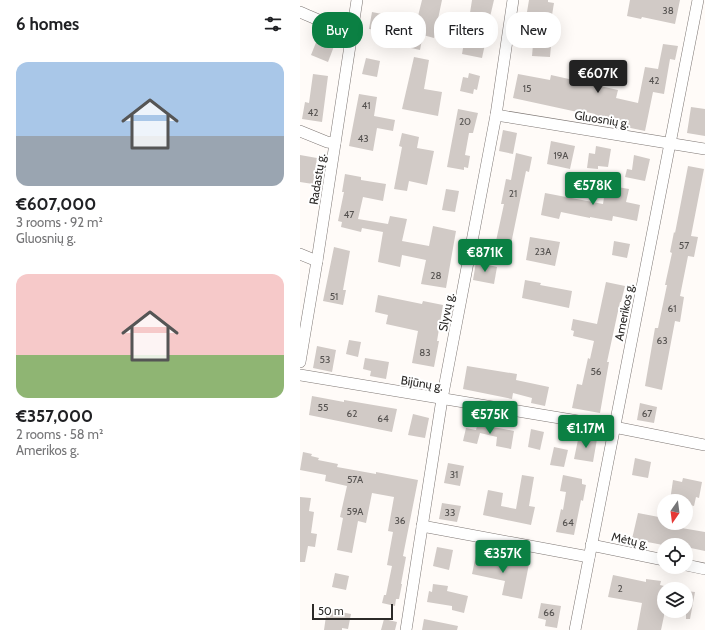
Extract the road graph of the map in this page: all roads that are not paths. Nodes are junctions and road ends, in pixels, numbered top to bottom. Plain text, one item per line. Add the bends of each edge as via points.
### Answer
1 (357, 0) edge
2 (513, 0) edge
3 (698, 0) edge
4 (300, 12) edge
5 (355, 12) edge
6 (312, 17) edge
7 (349, 48) edge
8 (496, 115) junction
9 (300, 131) edge
10 (335, 143) junction
11 (670, 143) junction
12 (705, 149) edge
13 (300, 254) edge
14 (317, 261) junction
15 (300, 362) edge
16 (300, 375) edge
17 (442, 399) junction
18 (614, 427) junction
19 (705, 445) edge
20 (422, 526) junction
21 (591, 545) junction
22 (589, 557) junction
23 (657, 559) edge
24 (693, 566) edge
25 (705, 569) edge
26 (406, 630) edge
27 (575, 630) edge

1 - 5 street, Radastų g.
2 - 8 street, Slyvų g.
3 - 11 street, Amerikos g.
4 - 6 street
7 - 10 street, Radastų g.
8 - 11 street, Gluosnių g.
8 - 17 street, Slyvų g.
9 - 10 street
10 - 14 street, Radastų g.
11 - 12 street, Gluosnių g.
11 - 18 street, Amerikos g.
13 - 14 street
14 - 15 street, Radastų g.
16 - 17 street, Bijūnų g.
17 - 18 street, Bijūnų g.
17 - 20 street, Slyvų g.
18 - 19 street, Bijūnų g.
18 - 21 street, Amerikos g.
20 - 22 street
20 - 26 street, Slyvų g.
21 - 22 street, Amerikos g.
21 - 23 street, Mėtų g.
22 - 27 street, Amerikos g.
24 - 25 street

